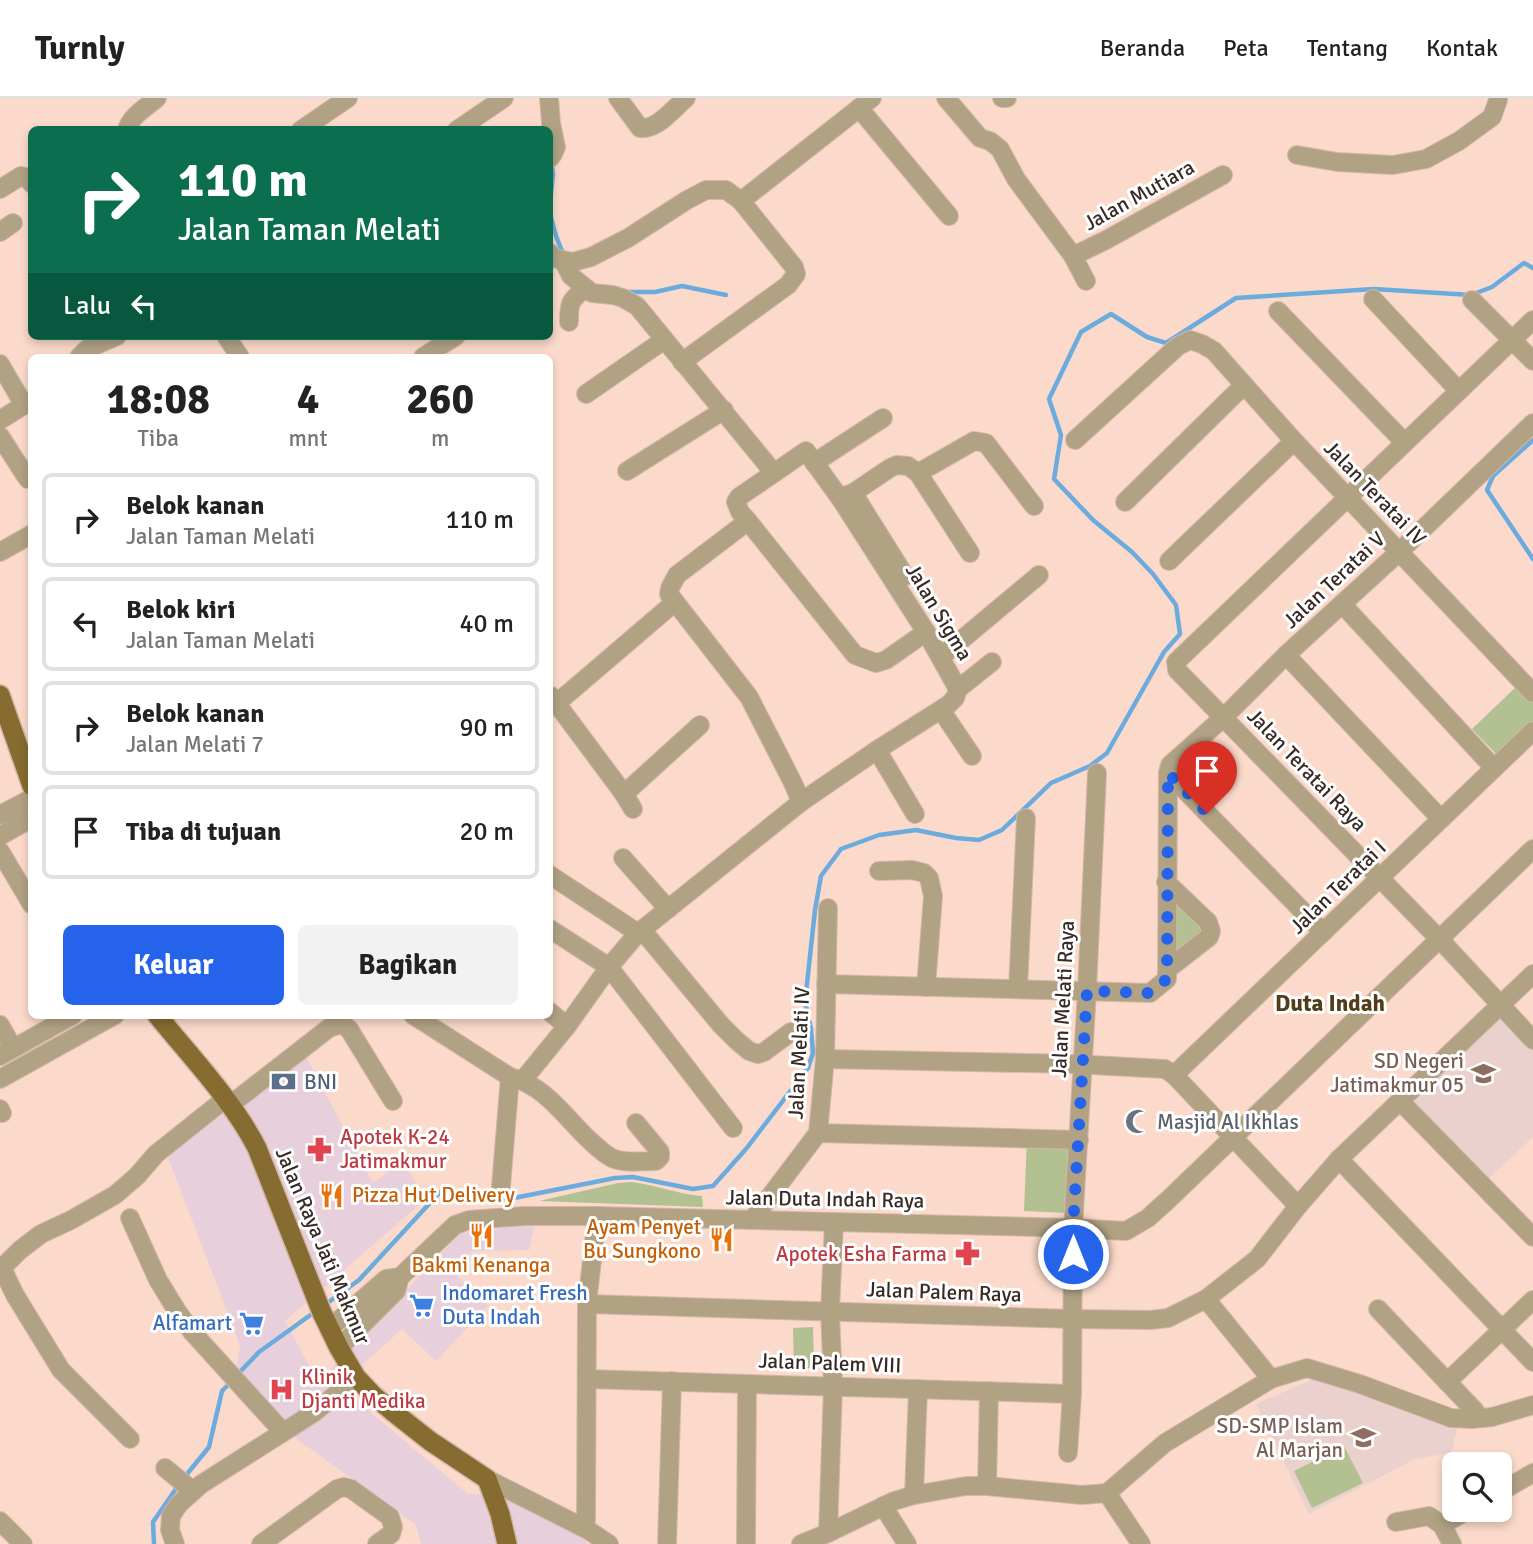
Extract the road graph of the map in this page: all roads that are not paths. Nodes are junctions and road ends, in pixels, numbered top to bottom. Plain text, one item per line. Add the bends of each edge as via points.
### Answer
1 (157, 98) edge
2 (348, 98) edge
3 (504, 98) edge
4 (549, 98) edge
5 (618, 98) edge
6 (686, 98) edge
7 (946, 98) edge
8 (1498, 98) edge
9 (866, 103) edge
10 (127, 126) edge
11 (307, 126) edge
12 (463, 126) edge
13 (552, 126) edge
14 (553, 133) edge
15 (553, 152) edge
16 (1297, 155) dead end
17 (1223, 175) dead end
18 (28, 179) edge
19 (0, 189) edge
20 (741, 201) junction
21 (949, 216) dead end
22 (1073, 256) junction
23 (553, 257) edge
24 (1086, 281) dead end
25 (585, 288) junction
26 (1373, 299) dead end
27 (1472, 300) dead end
28 (1278, 311) dead end
29 (1533, 320) edge
30 (569, 322) dead end
31 (108, 340) edge
32 (450, 340) edge
33 (664, 340) junction
34 (1512, 341) junction
35 (82, 354) edge
36 (428, 354) edge
37 (1533, 361) edge
38 (682, 362) junction
39 (0, 364) edge
40 (1244, 385) junction
41 (1459, 391) junction
42 (586, 394) dead end
43 (28, 402) edge
44 (724, 410) junction
45 (883, 418) dead end
46 (0, 420) edge
47 (1533, 423) edge
48 (0, 436) edge
49 (1075, 440) dead end
50 (1294, 441) junction
51 (1404, 442) junction
52 (814, 463) junction
53 (627, 471) dead end
54 (774, 473) junction
55 (918, 473) junction
56 (28, 479) edge
57 (848, 497) junction
58 (1347, 498) junction
59 (1125, 502) dead end
60 (1034, 506) dead end
61 (748, 521) junction
62 (28, 536) edge
63 (0, 552) edge
64 (1399, 552) junction
65 (970, 553) dead end
66 (1169, 561) dead end
67 (1039, 575) dead end
68 (905, 577) dead end
69 (675, 602) junction
70 (1342, 604) junction
71 (926, 632) junction
72 (1286, 655) junction
73 (941, 657) junction
74 (992, 662) dead end
75 (958, 689) junction
76 (1533, 693) edge
77 (0, 695) edge
78 (553, 699) edge
79 (941, 710) junction
80 (1224, 717) junction
81 (700, 725) dead end
82 (1533, 731) edge
83 (877, 750) junction
84 (972, 756) dead end
85 (1494, 768) junction
86 (1097, 773) dead end
87 (1168, 773) junction
88 (28, 775) edge
89 (28, 800) edge
90 (801, 802) junction
91 (915, 814) dead end
92 (0, 815) edge
93 (1026, 818) dead end
94 (1441, 819) junction
95 (28, 820) edge
96 (0, 836) edge
97 (1533, 849) edge
98 (0, 851) edge
99 (623, 858) dead end
100 (878, 871) dead end
101 (553, 877) edge
102 (1380, 878) junction
103 (1166, 882) junction
104 (28, 898) edge
105 (828, 908) dead end
106 (668, 909) junction
107 (553, 931) edge
108 (640, 931) junction
109 (1323, 932) junction
110 (1438, 939) junction
111 (609, 967) junction
112 (1168, 969) junction
113 (1533, 974) edge
114 (825, 985) junction
115 (926, 987) junction
116 (1018, 989) junction
117 (1087, 991) junction
118 (1500, 1005) junction
119 (553, 1014) edge
120 (67, 1019) edge
121 (108, 1019) edge
122 (160, 1019) edge
123 (420, 1019) edge
124 (0, 1025) edge
125 (567, 1026) junction
126 (791, 1032) dead end
127 (1533, 1040) edge
128 (7, 1052) edge
129 (825, 1059) junction
130 (1089, 1066) junction
131 (1174, 1075) junction
132 (516, 1078) junction
133 (0, 1079) edge
134 (393, 1101) dead end
135 (1400, 1101) junction
136 (227, 1102) junction
137 (636, 1123) dead end
138 (733, 1128) dead end
139 (818, 1133) junction
140 (1233, 1136) junction
141 (1079, 1140) junction
142 (1339, 1160) junction
143 (501, 1180) dead end
144 (1298, 1206) junction
145 (597, 1216) junction
146 (130, 1218) dead end
147 (752, 1220) junction
148 (834, 1222) junction
149 (1073, 1227) junction
150 (1533, 1237) edge
151 (1, 1269) edge
152 (400, 1277) junction
153 (1206, 1299) junction
154 (1533, 1300) edge
155 (587, 1304) junction
156 (1378, 1309) dead end
157 (830, 1311) junction
158 (1073, 1319) junction
159 (326, 1321) junction
160 (1502, 1329) junction
161 (339, 1348) junction
162 (1533, 1362) edge
163 (356, 1377) junction
164 (587, 1379) junction
165 (1271, 1379) junction
166 (672, 1381) junction
167 (1447, 1381) junction
168 (747, 1384) junction
169 (833, 1386) junction
170 (918, 1389) junction
171 (989, 1391) junction
172 (1072, 1394) junction
173 (1533, 1405) edge
174 (1475, 1411) dead end
175 (284, 1432) junction
176 (130, 1439) dead end
177 (1068, 1453) dead end
178 (169, 1471) dead end
179 (1533, 1473) edge
180 (486, 1479) junction
181 (1512, 1485) edge
182 (987, 1486) junction
183 (191, 1489) junction
184 (1107, 1493) junction
185 (915, 1495) junction
186 (885, 1509) junction
187 (586, 1520) dead end
188 (1396, 1522) dead end
189 (1447, 1522) edge
190 (1442, 1525) junction
191 (3, 1529) edge
192 (828, 1533) junction
193 (23, 1544) edge
194 (175, 1544) edge
195 (261, 1544) edge
196 (377, 1544) edge
197 (506, 1544) edge
198 (609, 1544) edge
199 (667, 1544) edge
200 (746, 1544) edge
201 (801, 1544) edge
202 (907, 1544) edge
203 (1141, 1544) edge
204 (1452, 1544) edge

1 - 10 street
2 - 11 street
3 - 12 street
4 - 13 street
5 - 6 street via 640,128 646,129
7 - 22 street, Jalan Mutiara via 980,138 1000,149
8 - 16 street via 1492,117 1426,159 1392,165
9 - 20 street
9 - 21 street
14 - 15 street
17 - 22 street, Jalan Mutiara
18 - 19 street via 21,176
20 - 23 street via 726,190 706,190 591,257 573,262
20 - 38 street via 796,274 788,285
22 - 24 street
23 - 25 street
25 - 30 street via 569,305
25 - 33 street via 637,306
26 - 41 street
27 - 34 street
28 - 51 street
29 - 34 street
31 - 35 street
32 - 36 street
33 - 38 street
33 - 42 street
34 - 37 street
34 - 41 street
38 - 44 street
39 - 43 street
40 - 49 street, Jalan Teratai IV via 1214,351 1190,340
40 - 50 street, Jalan Teratai IV
40 - 59 street
41 - 51 street
43 - 46 street
44 - 53 street
44 - 54 street
45 - 52 street
47 - 64 street, Jalan Teratai V
48 - 56 street
50 - 58 street, Jalan Teratai IV
50 - 66 street
51 - 58 street
52 - 54 street via 806,451
52 - 57 street, Jalan Sigma
54 - 61 street via 736,502
55 - 57 street via 897,465
55 - 60 street via 974,441 982,441
55 - 65 street
57 - 68 street
57 - 71 street, Jalan Sigma
58 - 64 street, Jalan Teratai IV
58 - 80 street, Jalan Teratai Raya via 1176,662 1177,670
61 - 69 street via 677,575 669,594
61 - 71 street via 855,655 876,663 886,660
62 - 63 street
64 - 70 street, Jalan Teratai V
64 - 76 street, Jalan Teratai IV
67 - 73 street
69 - 78 street
69 - 90 street via 749,697
70 - 72 street, Jalan Teratai V
70 - 85 street
71 - 73 street, Jalan Sigma
72 - 80 street, Jalan Teratai V
72 - 94 street
73 - 75 street, Jalan Sigma
74 - 75 street
75 - 79 street, Jalan Sigma via 956,698
77 - 88 main road
78 - 81 street via 628,801
79 - 83 street, Jalan Sigma
79 - 84 street
80 - 87 street, Jalan Teratai V via 1170,765
80 - 102 street, Jalan Teratai Raya
82 - 85 street, Jalan Teratai I
83 - 90 street, Jalan Sigma
83 - 91 street
85 - 94 street, Jalan Teratai I
86 - 117 street, Jalan Melati Raya
87 - 103 street
87 - 109 street
89 - 92 street
90 - 106 street, Jalan Sigma
93 - 116 street
94 - 102 street, Jalan Teratai I
95 - 96 street
97 - 110 street, Jalan Duta Indah Raya
98 - 104 street
99 - 106 street
100 - 115 street via 912,870 929,878 933,896
101 - 108 street
102 - 109 street, Jalan Teratai I
102 - 110 street, Jalan Teratai Raya
103 - 112 street
103 - 112 street via 1208,922 1211,931
105 - 114 street, Jalan Melati IV
106 - 108 street, Jalan Sigma
107 - 111 street
108 - 111 street, Jalan Sigma
108 - 126 street via 749,1051 764,1052
109 - 131 street, Jalan Teratai I
110 - 118 street, Jalan Teratai Raya
110 - 140 street, Jalan Duta Indah Raya
111 - 125 street, Jalan Sigma
111 - 138 street
112 - 117 street via 1167,979 1150,993
113 - 118 street, Jalan Palem Raya
114 - 115 street
114 - 129 street, Jalan Melati IV
115 - 116 street
116 - 117 street
117 - 130 street, Jalan Melati Raya
118 - 127 street, Jalan Teratai Raya
118 - 135 street, Jalan Palem Raya
119 - 125 street
120 - 128 street
121 - 133 street
122 - 136 main road, Jalan Raya Jati Makmur
123 - 132 street
124 - 128 street
125 - 132 street, Jalan Sigma
129 - 130 street
129 - 139 street, Jalan Melati IV
130 - 131 street via 1165,1069
130 - 141 street, Jalan Melati Raya
131 - 140 street
132 - 137 street via 537,1087 613,1158 656,1161 660,1152
132 - 143 street
134 - 136 street via 349,1029 341,1024
135 - 142 street, Jalan Palem Raya
135 - 150 street
136 - 151 street via 156,1154 115,1195 41,1234
136 - 159 main road, Jalan Raya Jati Makmur via 257,1148
139 - 141 street
139 - 147 street, Jalan Melati IV
140 - 144 street
140 - 149 street, Jalan Duta Indah Raya via 1148,1218 1126,1231
141 - 149 street, Jalan Melati Raya
142 - 144 street, Jalan Palem Raya
142 - 160 street
144 - 153 street, Jalan Palem Raya via 1257,1259
145 - 147 street, Jalan Duta Indah Raya
145 - 152 street, Jalan Duta Indah Raya via 469,1220 455,1225
145 - 155 street
146 - 175 street via 177,1311
147 - 148 street, Jalan Duta Indah Raya
148 - 149 street, Jalan Duta Indah Raya
148 - 157 street
149 - 158 street, Jalan Melati Raya
151 - 176 street via 61,1370
152 - 159 street, Jalan Duta Indah Raya via 386,1279
152 - 161 street, Jalan Duta Indah Raya via 396,1291
153 - 158 street, Jalan Palem Raya via 1168,1318
153 - 165 street
154 - 160 street
155 - 157 street, Jalan Palem Raya
155 - 164 street
156 - 167 street
157 - 158 street, Jalan Palem Raya
157 - 169 street
158 - 172 street, Jalan Melati Raya
159 - 161 main road, Jalan Raya Jati Makmur
160 - 162 street
160 - 167 street
161 - 163 main road, Jalan Raya Jati Makmur
163 - 175 street
163 - 180 main road, Jalan Raya Jati Makmur via 430,1441
164 - 166 street, Jalan Palem VIII
164 - 187 street
165 - 173 street via 1307,1368 1451,1418 1492,1417
165 - 184 street via 1165,1443
166 - 168 street, Jalan Palem VIII
166 - 199 street
167 - 174 street
168 - 169 street, Jalan Palem VIII
168 - 200 street
169 - 170 street, Jalan Palem VIII
169 - 192 street
170 - 171 street, Jalan Palem VIII
170 - 185 street
171 - 172 street, Jalan Palem VIII
171 - 182 street
172 - 177 street, Jalan Melati Raya
175 - 183 street
178 - 183 street
179 - 181 street
180 - 197 main road
180 - 198 street
182 - 184 street
182 - 185 street
183 - 194 street via 171,1516
184 - 203 street
185 - 186 street
186 - 192 street
186 - 202 street
188 - 190 street via 1429,1516
189 - 190 street
190 - 204 street
191 - 193 street
192 - 201 street
195 - 196 street via 344,1487 390,1517 391,1534

